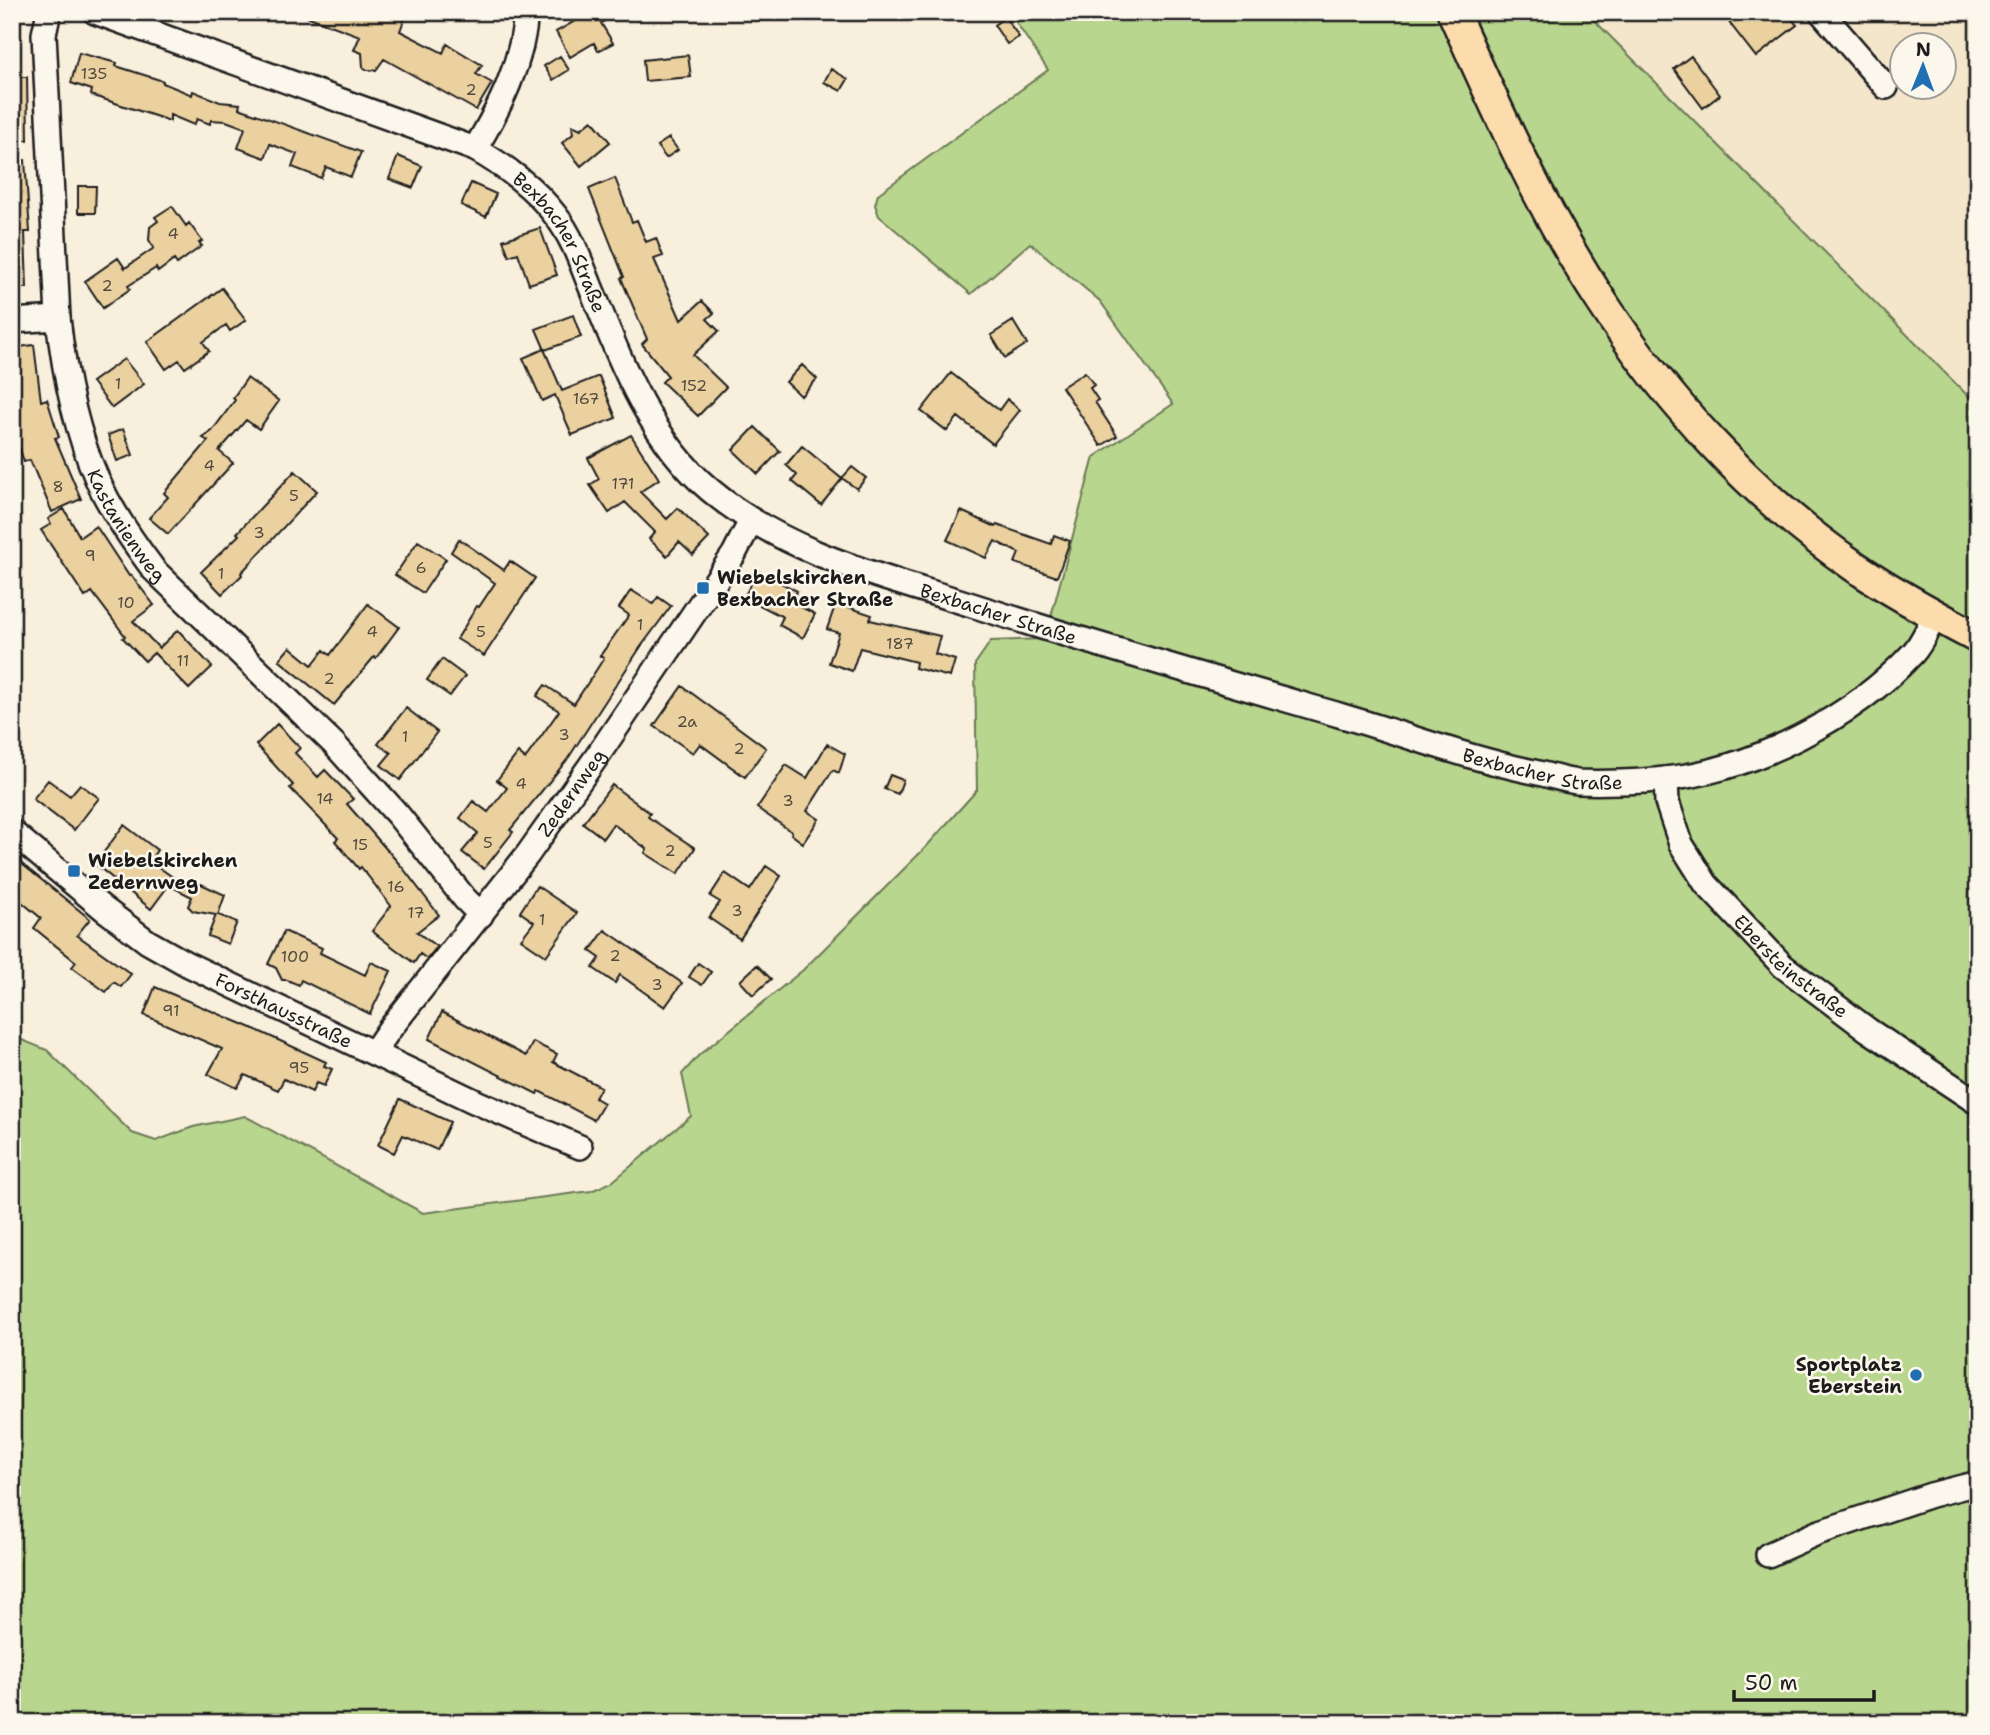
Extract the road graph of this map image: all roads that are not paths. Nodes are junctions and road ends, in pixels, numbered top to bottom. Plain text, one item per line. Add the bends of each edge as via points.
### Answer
1 (49, 12) edge
2 (95, 12) edge
3 (526, 12) edge
4 (1453, 12) edge
5 (1821, 12) edge
6 (1886, 87) dead end
7 (475, 149) junction
8 (58, 318) junction
9 (12, 321) edge
10 (751, 521) junction
11 (1935, 616) junction
12 (1978, 638) edge
13 (1667, 779) junction
14 (12, 832) edge
15 (481, 915) junction
16 (374, 1052) junction
17 (1978, 1103) edge
18 (580, 1147) dead end
19 (1978, 1483) edge
20 (1771, 1554) dead end

1 - 8 street, Kastanienweg via 44,34
2 - 7 street, Bexbacher Straße
3 - 7 street via 524,37 511,78
4 - 11 main road via 1535,187 1600,299 1655,375 1735,465 1787,514 1854,566
5 - 6 street
7 - 10 street, Bexbacher Straße via 536,192 560,220 628,379 653,423 707,488
8 - 9 street
8 - 15 street, Kastanienweg via 75,414 97,480 133,543 154,570 333,743
10 - 13 street, Bexbacher Straße via 854,568 1489,763 1576,782
10 - 15 street, Zedernweg via 734,554 606,744
11 - 12 main road
11 - 13 street, Bexbacher Straße via 1916,650 1841,714 1783,745 1721,768
13 - 17 street, Ebersteinstraße via 1667,803 1681,844 1706,884 1783,967
14 - 16 street, Forsthausstraße via 148,942
15 - 16 street, Zedernweg
16 - 18 street, Forsthausstraße via 487,1108
19 - 20 street via 1817,1533

